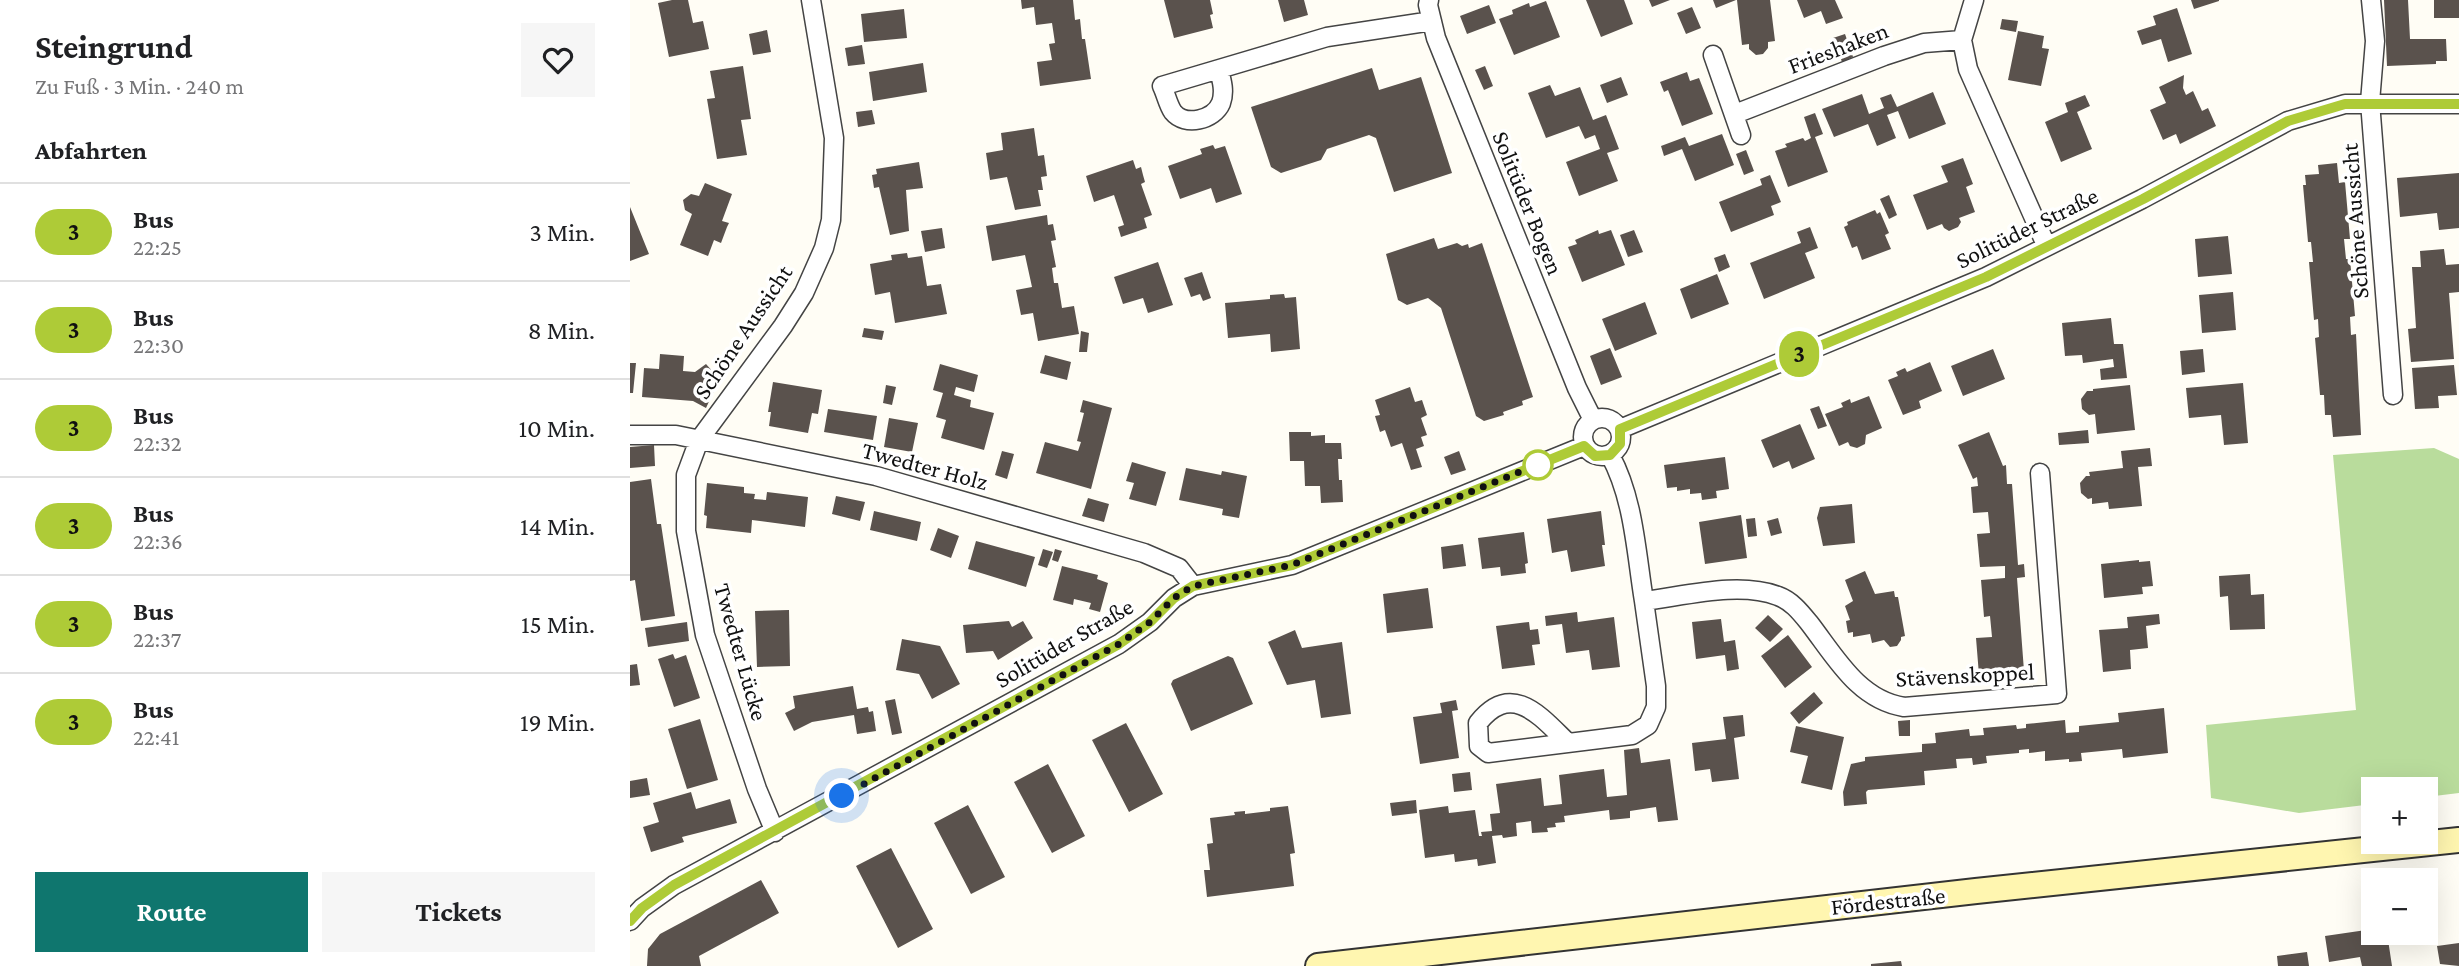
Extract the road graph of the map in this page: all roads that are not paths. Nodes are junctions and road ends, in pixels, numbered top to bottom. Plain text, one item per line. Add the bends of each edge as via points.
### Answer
1 (811, 0) edge
2 (1429, 0) edge
3 (1974, 0) edge
4 (2371, 0) edge
5 (1432, 21) junction
6 (1962, 40) junction
7 (1713, 55) dead end
8 (1219, 70) dead end
9 (2370, 102) junction
10 (2459, 104) edge
11 (1735, 114) junction
12 (1741, 135) dead end
13 (2046, 245) junction
14 (2393, 396) dead end
15 (1594, 420) junction
16 (1620, 429) junction
17 (630, 435) edge
18 (699, 440) junction
19 (1584, 446) junction
20 (1610, 455) junction
21 (2040, 473) dead end
22 (1193, 586) junction
23 (1644, 601) junction
24 (1568, 743) junction
25 (775, 832) junction
26 (2459, 840) edge
27 (630, 921) edge
28 (1318, 966) edge

1 - 18 street, Schöne Aussicht via 834,138 831,220 824,248 783,326
2 - 5 street, Solitüder Bogen
3 - 6 street
4 - 9 street, Schöne Aussicht via 2375,41
5 - 8 street via 1327,37
5 - 15 street, Solitüder Bogen via 1572,376
6 - 11 street, Frieshaken via 1924,43 1884,56
6 - 13 street via 1968,69
7 - 11 street
9 - 10 street, Solitüder Straße
9 - 13 street, Solitüder Straße via 2345,104 2288,121
9 - 14 street, Schöne Aussicht
11 - 12 street
13 - 16 street, Solitüder Straße via 1986,277
15 - 16 street via 1608,419
15 - 19 street via 1583,431
16 - 20 street via 1620,444
17 - 18 street, Twedter Holz
18 - 22 street, Twedter Holz via 876,476 1144,552 1179,568
18 - 25 street, Twedter Lücke via 686,475 686,531 705,635
19 - 20 street via 1595,456
19 - 22 street, Solitüder Straße via 1292,565
20 - 23 street via 1627,496
21 - 23 street, Stävenskoppel via 2057,694 1904,707 1887,704 1853,679 1797,608 1781,597 1742,589
22 - 25 street, Solitüder Straße via 1119,644
23 - 24 street via 1656,686 1656,707 1648,725 1632,734
24 - 24 street via 1488,752 1479,746 1478,723 1497,707 1530,707
25 - 27 street, Solitüder Straße via 674,885
26 - 28 main road, Fördestraße

